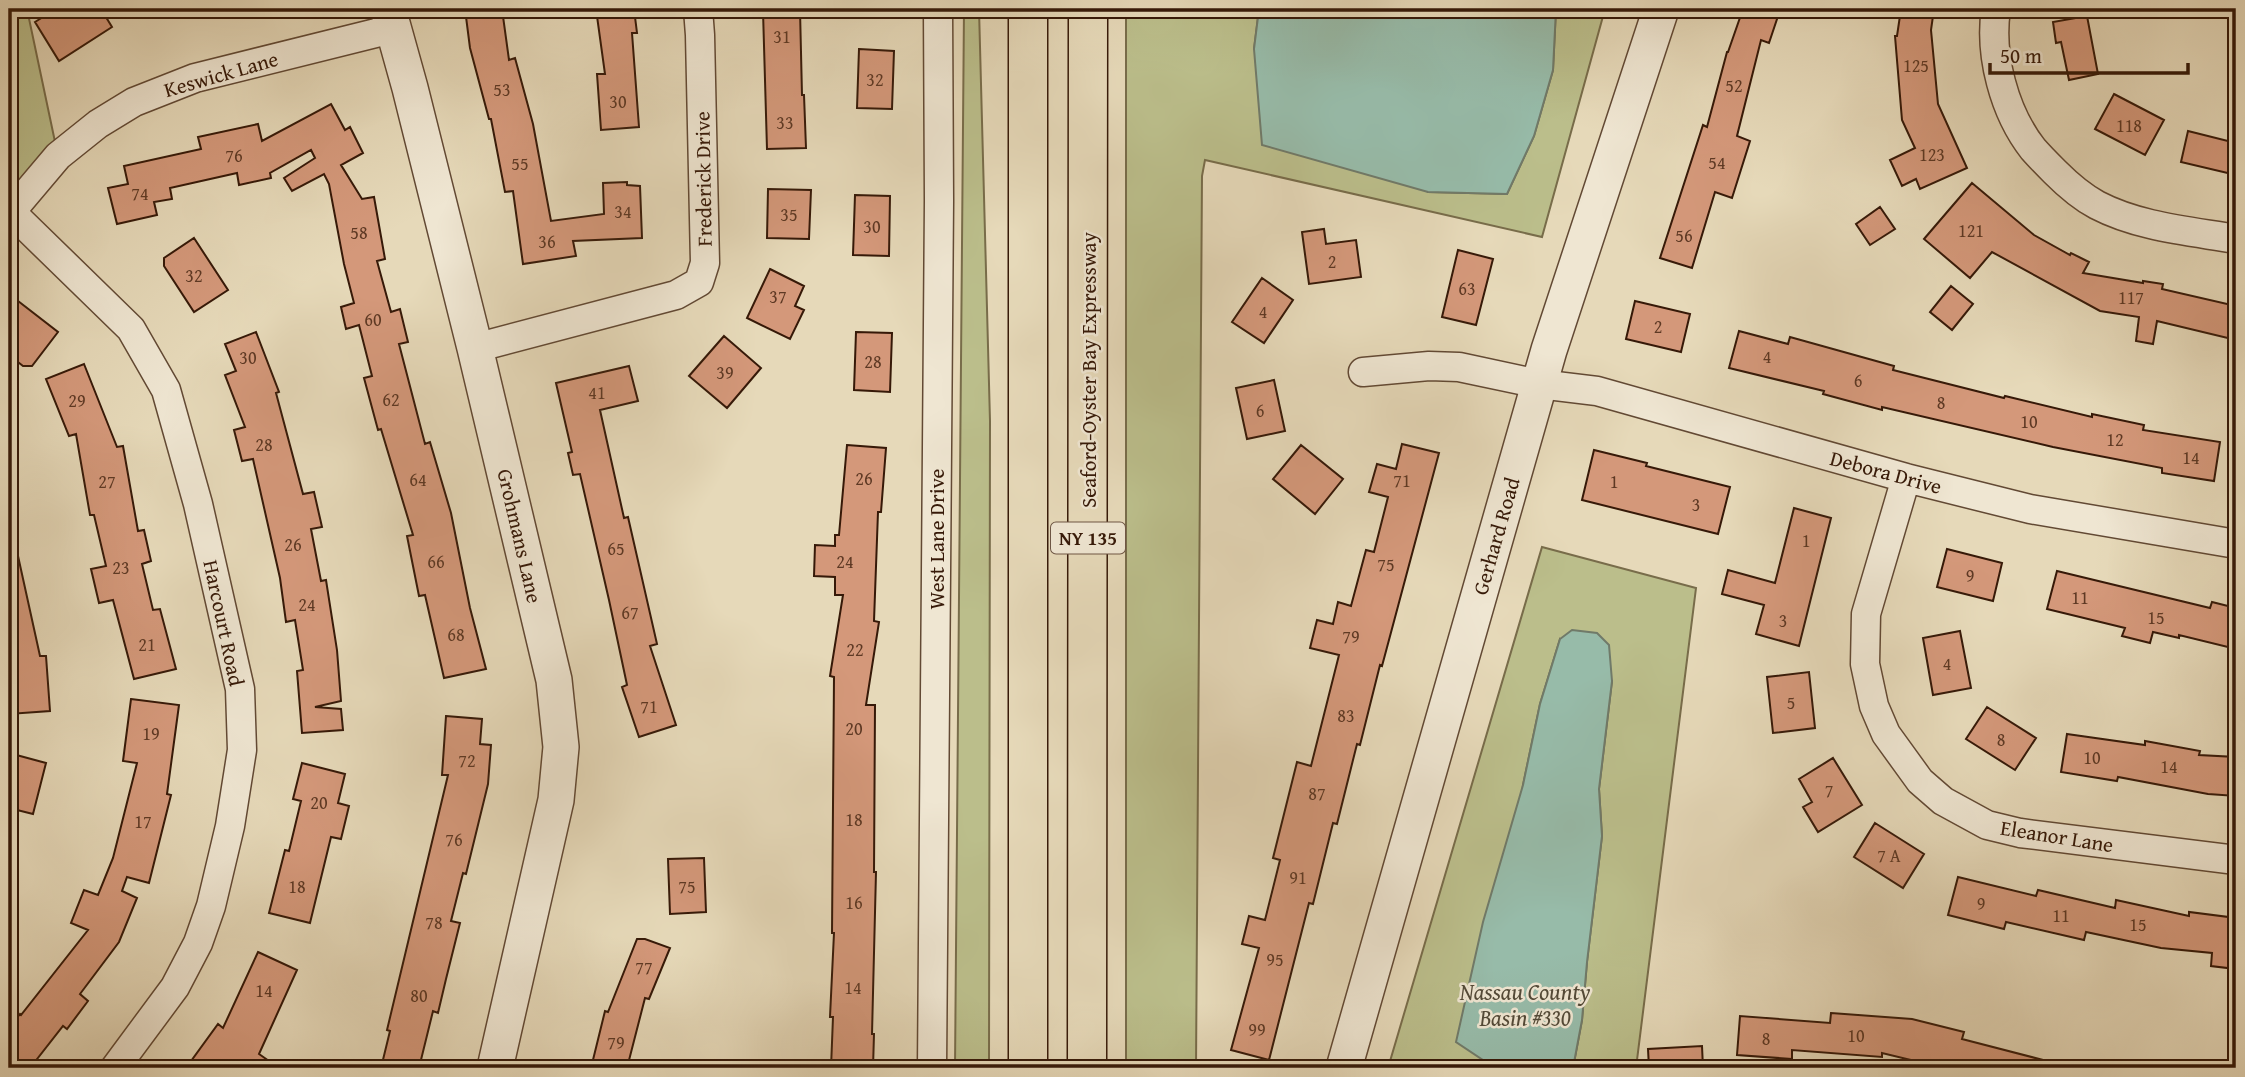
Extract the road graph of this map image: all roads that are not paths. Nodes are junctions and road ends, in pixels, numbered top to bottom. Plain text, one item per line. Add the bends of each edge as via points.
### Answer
1 (698, 9) edge
2 (938, 9) edge
3 (1028, 9) edge
4 (1088, 9) edge
5 (1661, 9) edge
6 (1996, 9) edge
7 (390, 19) edge
8 (1650, 25) edge
9 (10, 213) edge
10 (2236, 239) edge
11 (475, 348) junction
12 (1363, 372) dead end
13 (1539, 384) junction
14 (1906, 478) junction
15 (2236, 544) edge
16 (2236, 860) edge
17 (115, 1068) edge
18 (495, 1068) edge
19 (932, 1068) edge
20 (1028, 1068) edge
21 (1087, 1068) edge
22 (1344, 1068) edge

1 - 11 street, Frederick Drive via 705,263 699,282 676,295
2 - 19 street, West Lane Drive
3 - 20 highway, NY 135
4 - 21 highway, Seaford-Oyster Bay Expressway / NY 135
5 - 8 street, Gerhard Road
6 - 10 street via 1996,67 2014,116 2033,149 2066,183 2096,205 2130,218
7 - 9 street, Keswick Lane via 195,78 134,102 58,156
7 - 11 street, Grohmans Lane
8 - 13 street, Gerhard Road
9 - 17 street, Harcourt Road via 131,329 166,390 198,504 240,689 242,750 211,906 175,987
11 - 18 street, Grohmans Lane via 554,680 561,747 556,800
12 - 13 street, Debora Drive via 1459,367
13 - 14 street, Debora Drive via 1597,391
13 - 22 street, Gerhard Road
14 - 15 street, Debora Drive via 2030,509
14 - 16 street, Eleanor Lane via 1866,614 1865,664 1886,734 1920,781 1943,801 1987,825

